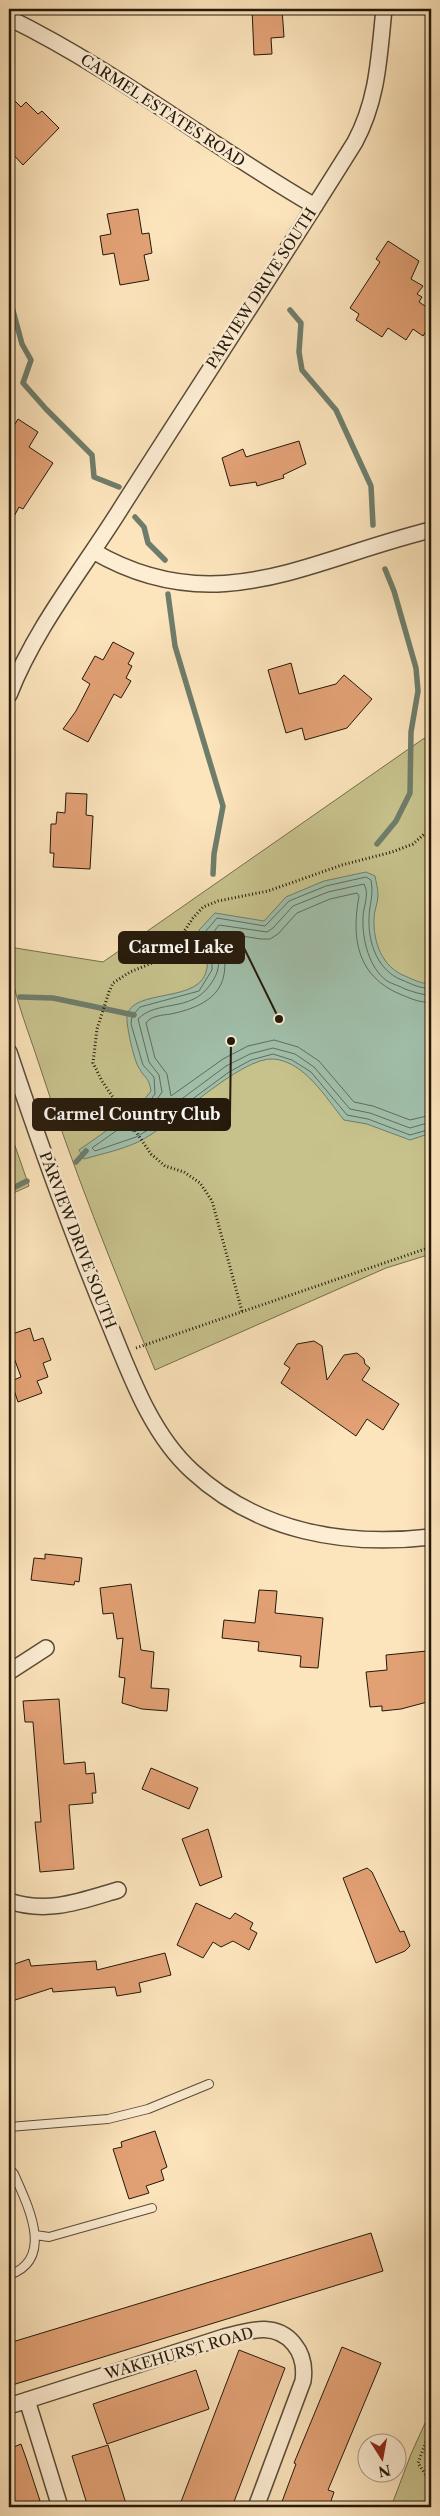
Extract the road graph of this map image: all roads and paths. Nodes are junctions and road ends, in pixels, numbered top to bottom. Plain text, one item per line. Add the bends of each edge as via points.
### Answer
1 (384, 9) edge
2 (9, 18) edge
3 (315, 206) junction
4 (431, 530) edge
5 (93, 551) junction
6 (9, 696) edge
7 (431, 828) edge
8 (9, 1052) edge
9 (431, 1247) edge
10 (242, 1311) junction
11 (121, 1353) junction
12 (431, 1537) edge
13 (46, 1648) dead end
14 (9, 1672) edge
15 (118, 1890) dead end
16 (9, 1901) edge
17 (209, 2084) dead end
18 (9, 2127) edge
19 (9, 2168) edge
20 (152, 2208) dead end
21 (35, 2235) junction
22 (9, 2275) edge
23 (27, 2400) junction
24 (9, 2406) edge
25 (431, 2429) edge
26 (431, 2484) edge
27 (60, 2507) edge
28 (256, 2507) edge

1 - 3 street, PARVIEW DRIVE SOUTH via 371,107 355,142
2 - 3 street, CARMEL ESTATES ROAD via 93,64
3 - 5 street, PARVIEW DRIVE SOUTH
4 - 5 street via 241,584 174,581 120,567
5 - 6 street, PARVIEW DRIVE SOUTH via 31,647
7 - 10 path via 412,844 392,852 342,865 268,891 204,907 162,960 130,972 114,983 107,996 93,1063 151,1154 165,1166 184,1172 200,1183 212,1201
8 - 11 street, PARVIEW DRIVE SOUTH via 88,1274
9 - 10 path
10 - 11 path
11 - 12 street, PARVIEW DRIVE SOUTH via 160,1431 192,1471 234,1502 268,1519 322,1536 392,1541
13 - 14 street
15 - 16 street via 52,1908 30,1907
17 - 18 lane via 148,2109 108,2119
19 - 21 lane via 35,2222
20 - 21 lane via 49,2237
21 - 22 lane via 28,2262 20,2271
23 - 24 street, WAKEHURST ROAD
23 - 27 street
23 - 28 street, WAKEHURST ROAD via 251,2330 276,2330 285,2334 298,2349 304,2370 303,2381
25 - 26 path via 418,2463

